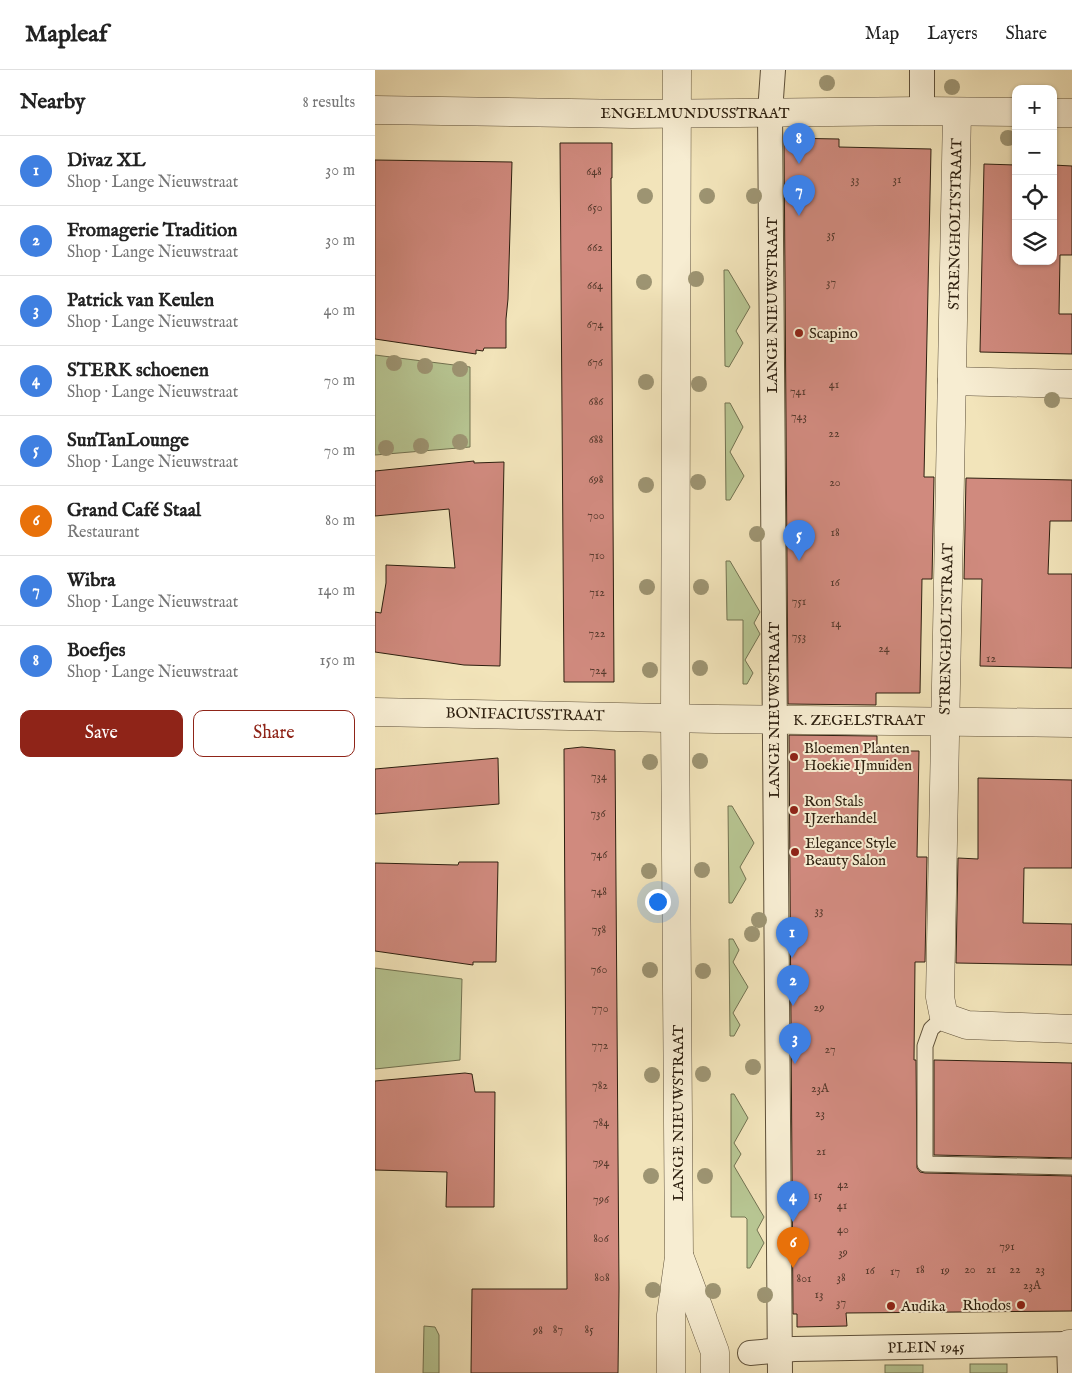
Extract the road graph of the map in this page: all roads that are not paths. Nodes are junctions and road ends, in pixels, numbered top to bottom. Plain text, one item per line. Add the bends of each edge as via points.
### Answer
1 (677, 70) edge
2 (773, 70) edge
3 (922, 70) edge
4 (375, 110) edge
5 (922, 111) junction
6 (771, 112) junction
7 (957, 112) junction
8 (1012, 112) edge
9 (1057, 113) edge
10 (1072, 113) edge
11 (677, 114) junction
12 (952, 381) junction
13 (1072, 384) edge
14 (375, 712) edge
15 (675, 718) junction
16 (774, 720) junction
17 (944, 721) junction
18 (1072, 723) edge
19 (944, 1016) junction
20 (1072, 1029) edge
21 (1072, 1167) edge
22 (679, 1256) junction
23 (1071, 1344) edge
24 (750, 1353) dead end
25 (780, 1362) edge
26 (715, 1363) edge
27 (671, 1373) edge
28 (1070, 1373) edge

1 - 11 street, LANGE NIEUWSTRAAT
2 - 6 street, LANGE NIEUWSTRAAT
3 - 5 street
4 - 11 street, ENGELMUNDUSSTRAAT
5 - 6 street, ENGELMUNDUSSTRAAT
5 - 7 street, ENGELMUNDUSSTRAAT
6 - 11 street, ENGELMUNDUSSTRAAT
6 - 16 street, LANGE NIEUWSTRAAT
7 - 8 street, ENGELMUNDUSSTRAAT
7 - 12 street, STRENGHOLTSTRAAT
9 - 10 street
11 - 15 street, LANGE NIEUWSTRAAT
12 - 13 street
12 - 17 street, STRENGHOLTSTRAAT
14 - 15 street, BONIFACIUSSTRAAT
15 - 16 street, K. ZEGELSTRAAT
15 - 22 street, LANGE NIEUWSTRAAT
16 - 17 street, K. ZEGELSTRAAT
16 - 25 street, LANGE NIEUWSTRAAT
17 - 18 street, K. ZEGELSTRAAT
17 - 19 street, STRENGHOLTSTRAAT via 940,997
19 - 20 street via 967,1025
19 - 21 lane via 931,1029 925,1046 925,1164
22 - 26 street, LANGE NIEUWSTRAAT
22 - 27 street, LANGE NIEUWSTRAAT via 671,1316
23 - 25 street, PLEIN 1945
23 - 28 street
24 - 25 street, PLEIN 1945

